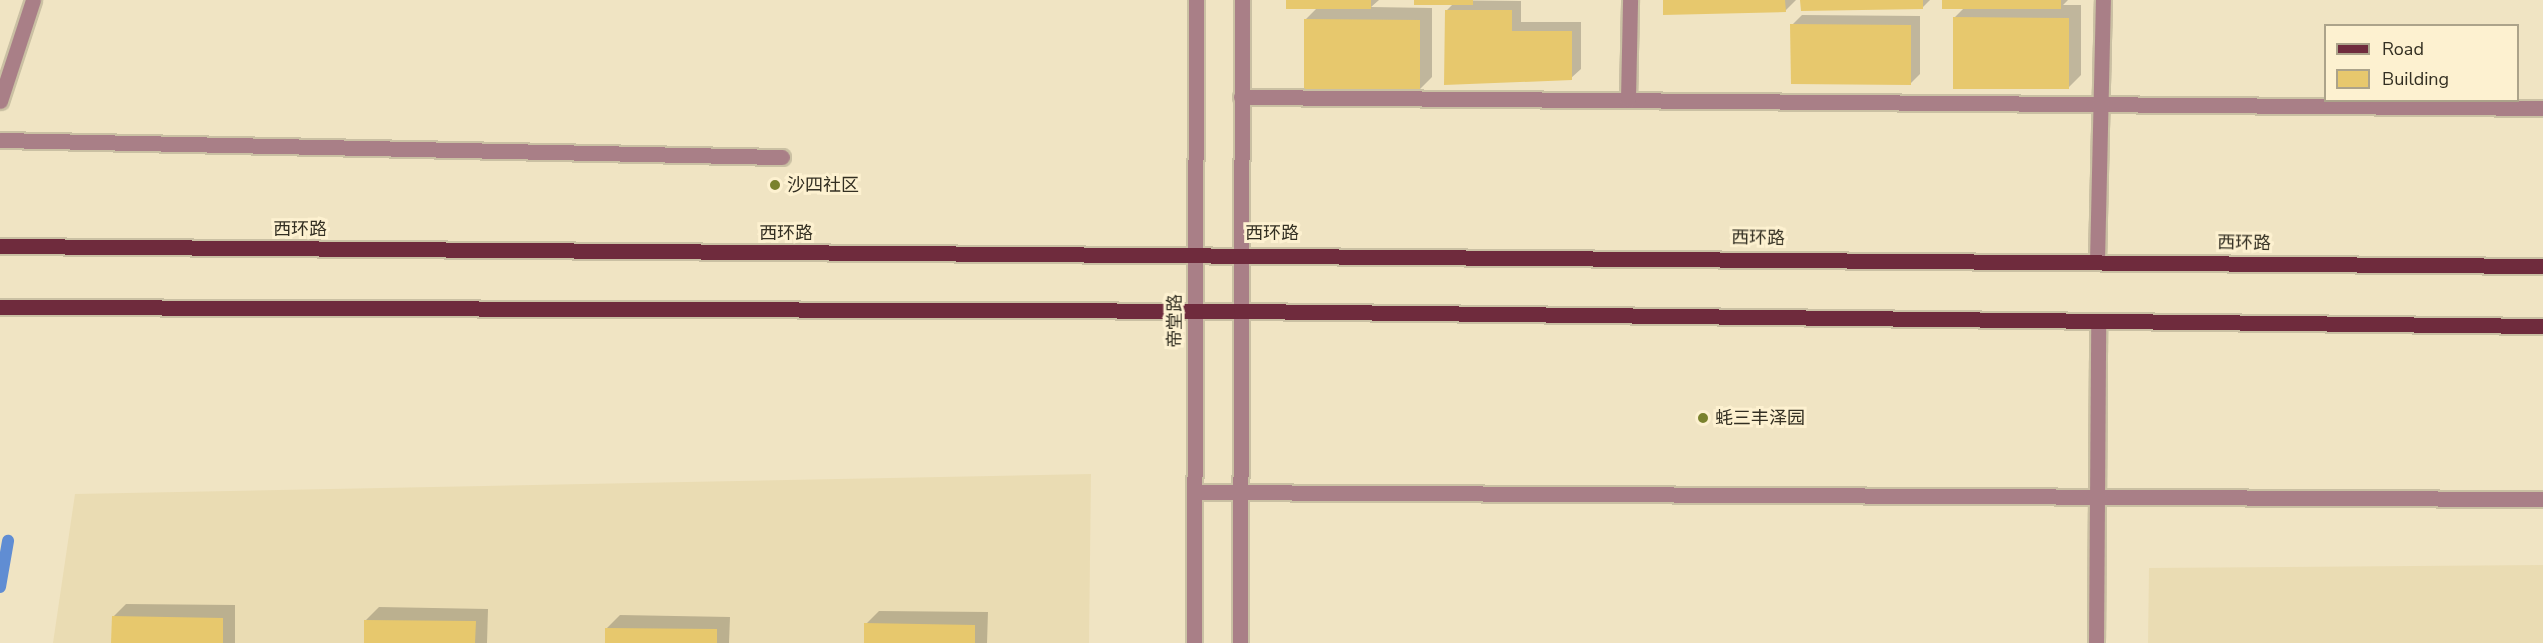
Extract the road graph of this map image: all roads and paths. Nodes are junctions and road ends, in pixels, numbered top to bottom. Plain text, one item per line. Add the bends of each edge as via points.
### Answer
1 (33, 0) edge
2 (1196, 0) edge
3 (1242, 0) edge
4 (1630, 0) edge
5 (2103, 0) edge
6 (1241, 97) junction
7 (1628, 99) junction
8 (0, 101) edge
9 (2101, 101) junction
10 (2543, 108) edge
11 (0, 140) edge
12 (782, 157) dead end
13 (0, 246) edge
14 (1241, 252) junction
15 (1195, 255) junction
16 (2097, 261) junction
17 (2543, 266) edge
18 (0, 308) edge
19 (1241, 311) junction
20 (1195, 313) junction
21 (2098, 321) junction
22 (2543, 326) edge
23 (1240, 491) junction
24 (1194, 492) junction
25 (2097, 497) junction
26 (2543, 498) edge
27 (1194, 643) edge
28 (1240, 643) edge
29 (2096, 643) edge

1 - 8 street
2 - 15 street, 帝堂路
3 - 6 street
4 - 7 street
5 - 9 street
6 - 7 street
6 - 14 street
7 - 9 street
9 - 10 street
9 - 16 street
11 - 12 street
13 - 15 main road, 西环路
14 - 15 main road, 西环路
14 - 16 main road, 西环路
14 - 19 street
15 - 20 street, 帝堂路
16 - 17 main road, 西环路
18 - 20 main road
19 - 20 main road
19 - 21 main road
19 - 23 street
20 - 24 street, 帝堂路
21 - 22 main road
21 - 25 street
23 - 24 street
23 - 25 street
23 - 28 street
24 - 27 street, 帝堂路
25 - 26 street
25 - 29 street

